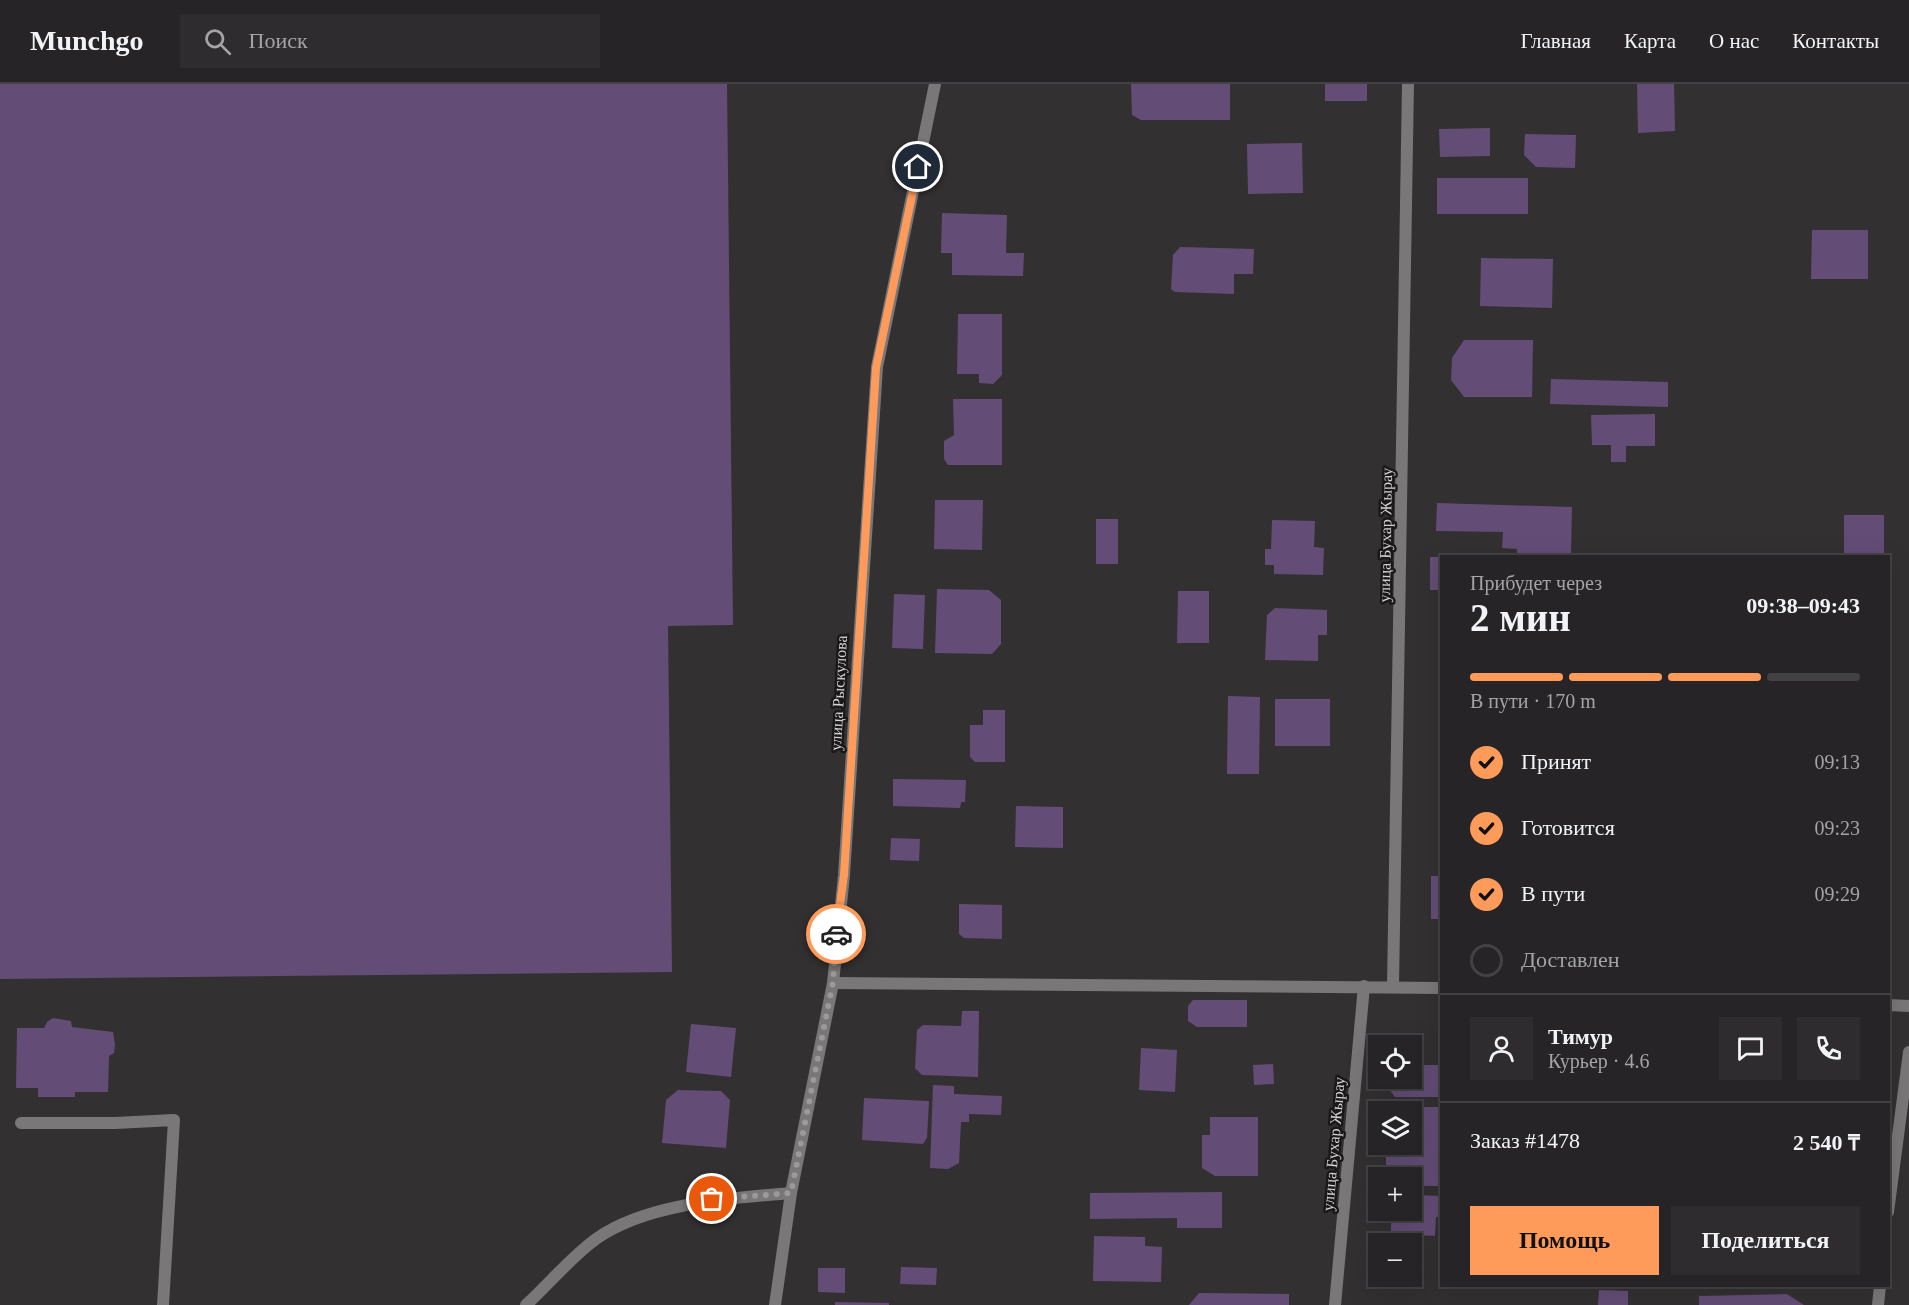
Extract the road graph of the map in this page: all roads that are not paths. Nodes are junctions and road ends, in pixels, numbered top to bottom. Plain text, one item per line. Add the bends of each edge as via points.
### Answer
1 (935, 84) edge
2 (1408, 84) edge
3 (833, 982) junction
4 (1364, 986) junction
5 (1393, 986) junction
6 (1440, 988) edge
7 (1890, 1005) edge
8 (1909, 1006) edge
9 (1909, 1052) edge
10 (21, 1123) dead end
11 (791, 1193) junction
12 (1890, 1197) edge
13 (1880, 1287) edge
14 (163, 1305) edge
15 (526, 1305) edge
16 (775, 1305) edge
17 (1335, 1305) edge
18 (1878, 1305) edge

1 - 3 street, улица Рыскулова via 876,368 844,875
2 - 5 street, улица Бухар Жырау
3 - 4 street
3 - 11 street, улица Рыскулова
4 - 5 street
4 - 17 street, улица Бухар Жырау
5 - 6 street
7 - 8 street
9 - 12 street
10 - 14 street via 174,1120
11 - 15 street via 712,1199 636,1219 597,1238
11 - 16 street, улица Рыскулова
13 - 18 street

